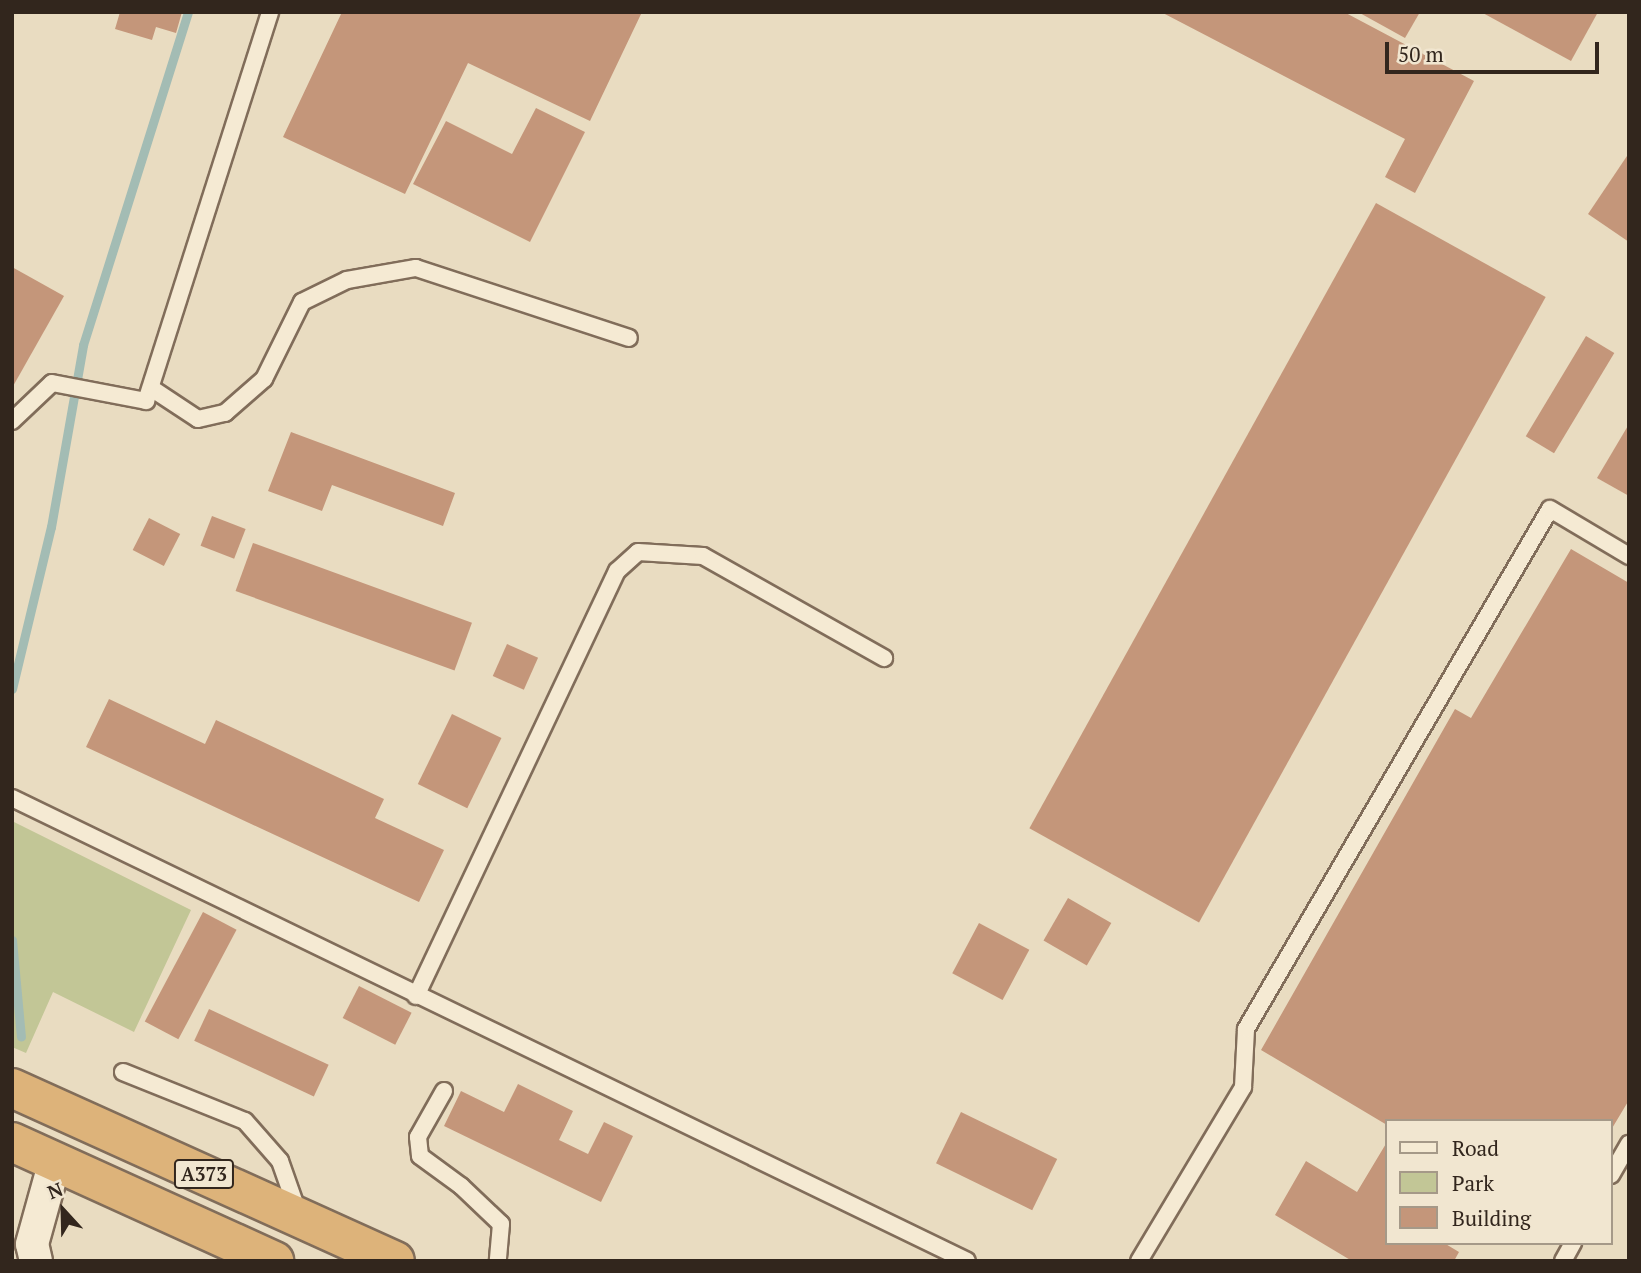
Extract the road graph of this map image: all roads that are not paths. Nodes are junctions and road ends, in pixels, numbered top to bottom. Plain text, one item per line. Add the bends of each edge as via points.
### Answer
1 (270, 12) edge
2 (629, 338) dead end
3 (149, 395) junction
4 (12, 421) edge
5 (1629, 556) edge
6 (884, 657) dead end
7 (12, 798) edge
8 (416, 996) junction
9 (123, 1072) dead end
10 (12, 1088) edge
11 (444, 1091) dead end
12 (12, 1142) edge
13 (1629, 1144) edge
14 (55, 1161) junction
15 (1613, 1172) edge
16 (299, 1217) junction
17 (1572, 1245) edge
18 (36, 1261) edge
19 (274, 1261) edge
20 (395, 1261) edge
21 (498, 1261) edge
22 (967, 1261) edge
23 (1139, 1261) edge
24 (1563, 1261) edge

1 - 3 lane
2 - 3 lane via 416,268 347,279 302,302 264,379 225,414 198,419
3 - 4 lane via 52,383
5 - 23 lane via 1550,509 1246,1029 1243,1087
6 - 8 lane via 703,556 638,552 617,571
7 - 8 lane
8 - 22 lane
9 - 16 lane via 245,1121 280,1161
10 - 16 highway, A373
11 - 21 lane via 418,1137 420,1156 501,1224
12 - 14 highway, A373
13 - 15 lane
14 - 18 street via 32,1244
14 - 19 highway, A373
16 - 20 highway, A373
17 - 24 lane

